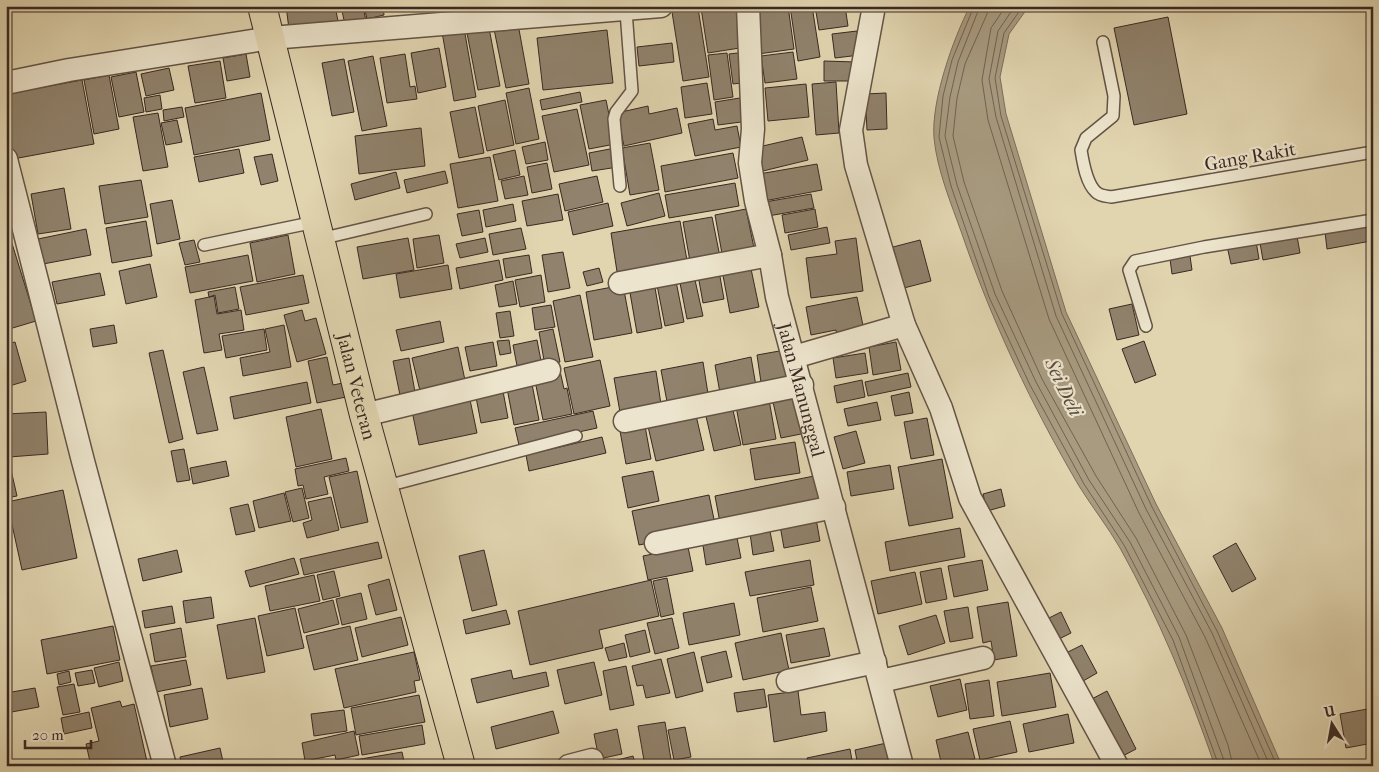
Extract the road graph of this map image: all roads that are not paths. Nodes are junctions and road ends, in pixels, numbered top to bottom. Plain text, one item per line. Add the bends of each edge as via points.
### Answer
1 (262, 6) edge
2 (661, 6) edge
3 (748, 6) edge
4 (874, 6) edge
5 (626, 10) junction
6 (527, 12) edge
7 (271, 38) junction
8 (1103, 42) dead end
9 (6, 83) edge
10 (1373, 152) edge
11 (6, 159) edge
12 (620, 186) dead end
13 (426, 214) dead end
14 (1373, 220) edge
15 (318, 230) junction
16 (204, 245) dead end
17 (770, 255) junction
18 (620, 283) dead end
19 (904, 325) junction
20 (1146, 326) dead end
21 (794, 357) junction
22 (549, 370) dead end
23 (802, 385) junction
24 (364, 415) junction
25 (625, 421) dead end
26 (576, 436) dead end
27 (383, 487) junction
28 (834, 507) junction
29 (656, 543) dead end
30 (983, 658) dead end
31 (878, 671) junction
32 (788, 681) dead end
33 (592, 760) dead end
34 (165, 766) edge
35 (461, 766) edge
36 (569, 766) edge
37 (902, 766) edge
38 (1117, 766) edge

1 - 7 main road, Jalan Veteran
2 - 5 street
3 - 17 street, Jalan Manunggal via 753,129 750,162
4 - 19 street via 851,130 856,165
5 - 6 street
5 - 12 lane via 632,91 614,119
6 - 7 street
7 - 9 street
7 - 15 main road, Jalan Veteran
8 - 10 lane, Gang Rakit via 1114,96 1113,116 1086,138 1081,150 1082,161 1096,192 1111,197
11 - 34 street
13 - 15 lane
14 - 20 lane via 1135,261 1129,270
15 - 16 lane
15 - 24 main road, Jalan Veteran
17 - 18 street
17 - 21 street, Jalan Manunggal via 777,297
19 - 21 street
19 - 38 street via 941,408 970,498
21 - 23 street, Jalan Manunggal
22 - 24 street
23 - 25 street
23 - 28 street, Jalan Manunggal
24 - 27 main road, Jalan Veteran
26 - 27 lane
27 - 35 main road, Jalan Veteran
28 - 29 street
28 - 31 street, Jalan Manunggal
30 - 31 street
31 - 32 street
31 - 37 street, Jalan Manunggal
33 - 36 street

